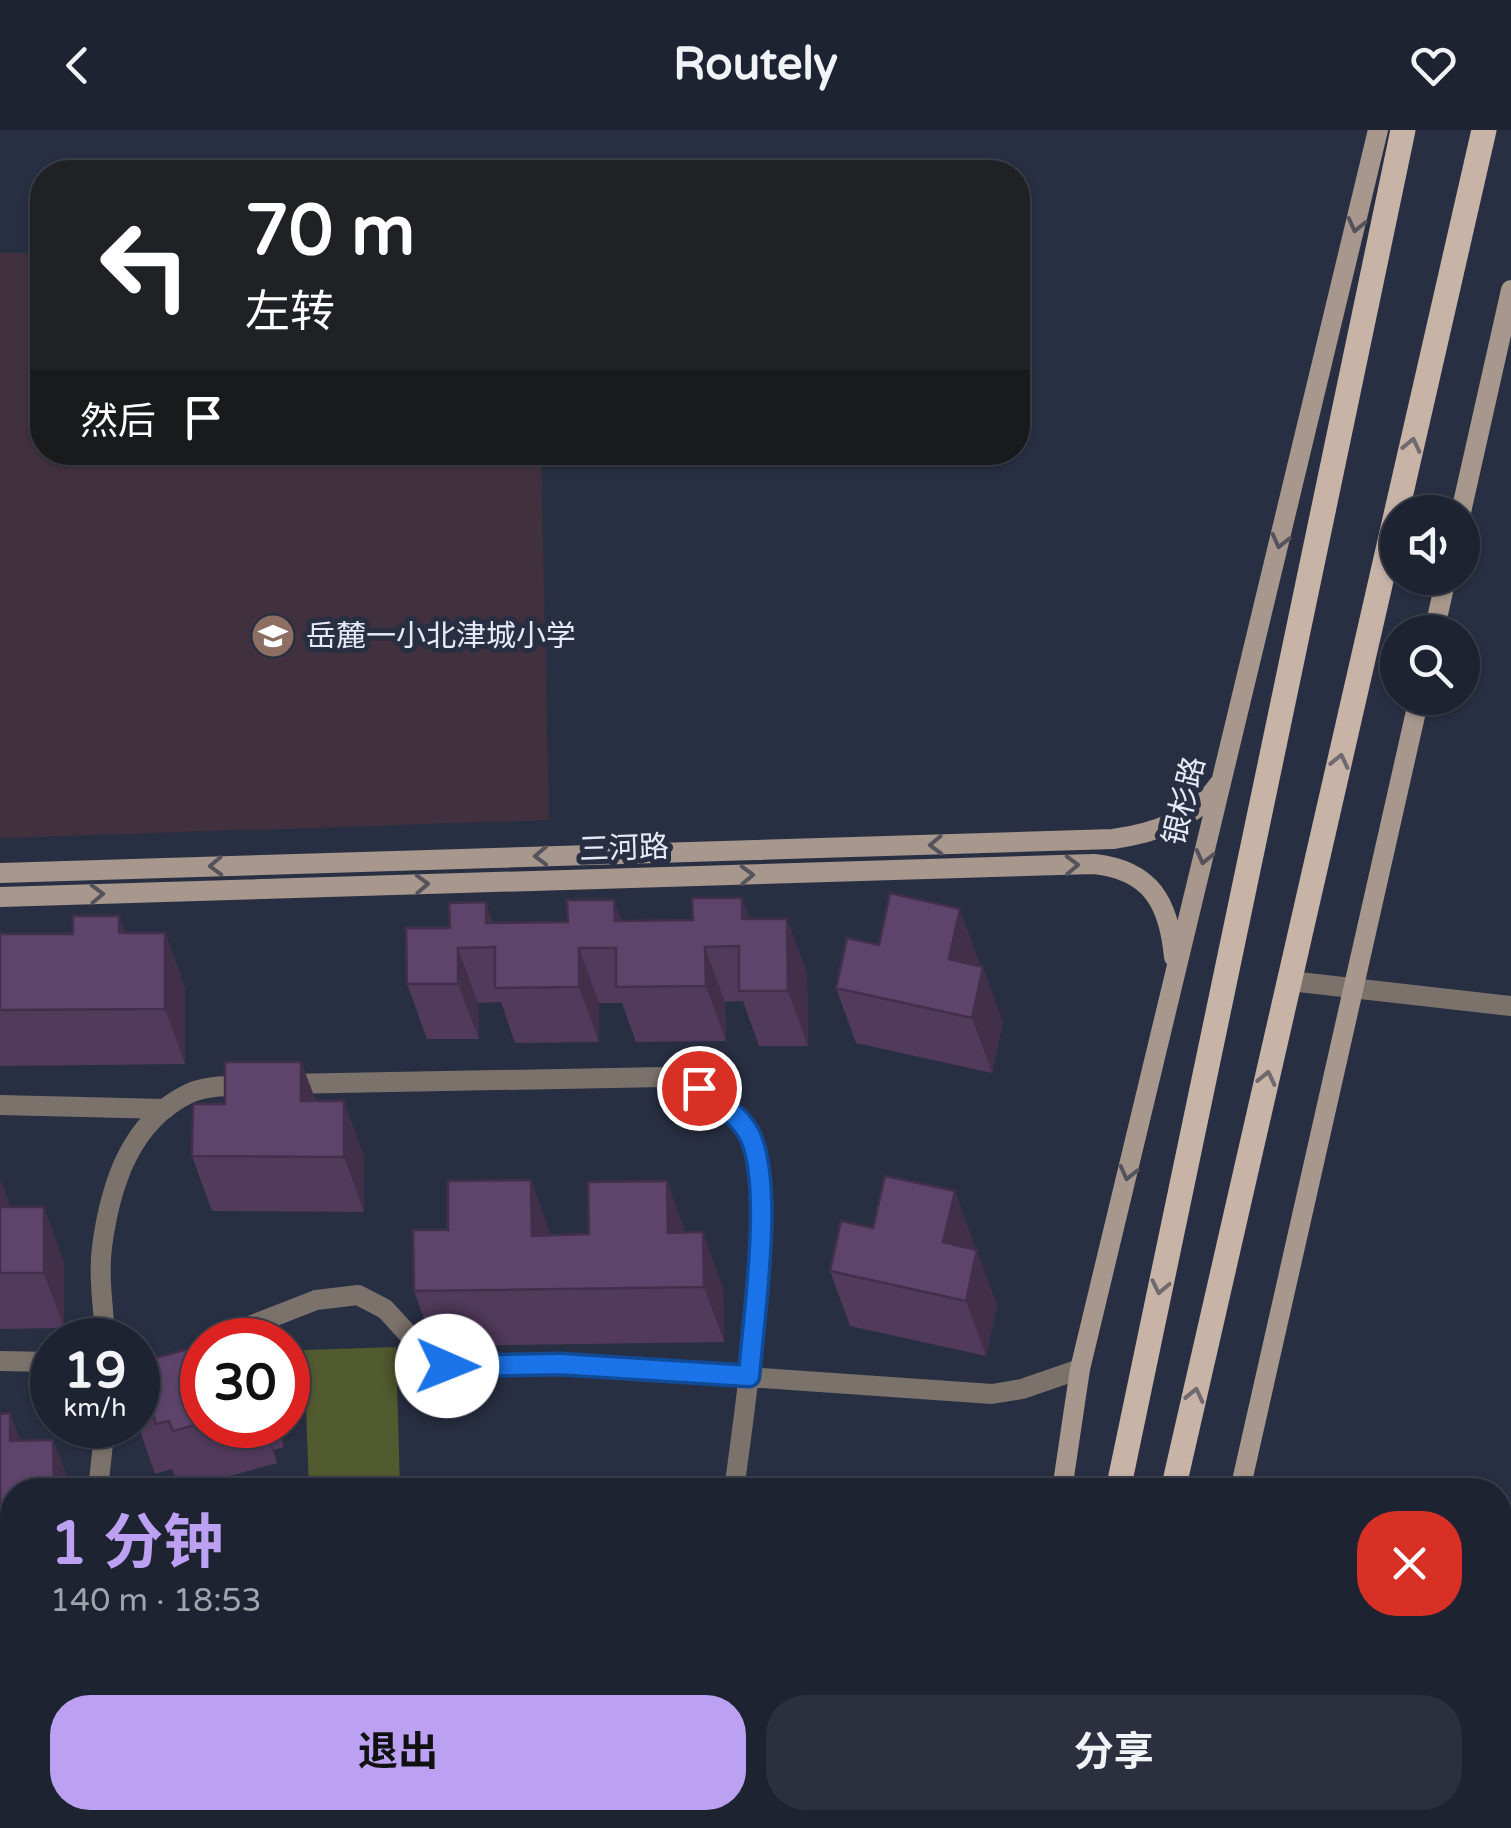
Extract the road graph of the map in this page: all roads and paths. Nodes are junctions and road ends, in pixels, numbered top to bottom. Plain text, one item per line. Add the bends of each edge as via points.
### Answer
1 (1378, 130) edge
2 (1404, 130) edge
3 (1484, 130) edge
4 (1511, 290) edge
5 (1465, 495) edge
6 (1415, 715) edge
7 (1223, 778) junction
8 (0, 873) edge
9 (0, 897) edge
10 (1176, 974) junction
11 (1290, 981) junction
12 (1354, 988) junction
13 (1511, 1006) edge
14 (0, 1105) edge
15 (165, 1109) junction
16 (104, 1318) edge
17 (270, 1318) edge
18 (0, 1361) edge
19 (30, 1362) edge
20 (1080, 1369) junction
21 (749, 1376) junction
22 (103, 1448) edge
23 (99, 1478) edge
24 (736, 1478) edge
25 (1064, 1478) edge
26 (1121, 1478) edge
27 (1176, 1478) edge
28 (1243, 1478) edge

1 -> 7 street, 银杉路
2 -> 26 main road
11 -> 3 main road
4 - 5 street
6 - 12 street
7 -> 8 street, 三河路 via 1190,814 1112,839
7 -> 10 street, 银杉路
9 -> 10 street, 三河路 via 1094,864 1122,867 1146,882 1168,922
10 -> 20 street, 银杉路
11 - 12 street
27 -> 11 main road
12 - 13 street
12 - 28 street
14 - 15 street
15 - 16 street via 139,1132 121,1166 102,1248
15 - 21 street via 192,1092 300,1083 664,1077 699,1088 748,1130 757,1162 762,1194
17 - 21 street via 316,1300 358,1295 385,1309 429,1358 447,1366 560,1364
18 - 19 street
20 - 21 street via 992,1394
20 - 25 street, 银杉路
21 - 24 street
22 - 23 street

